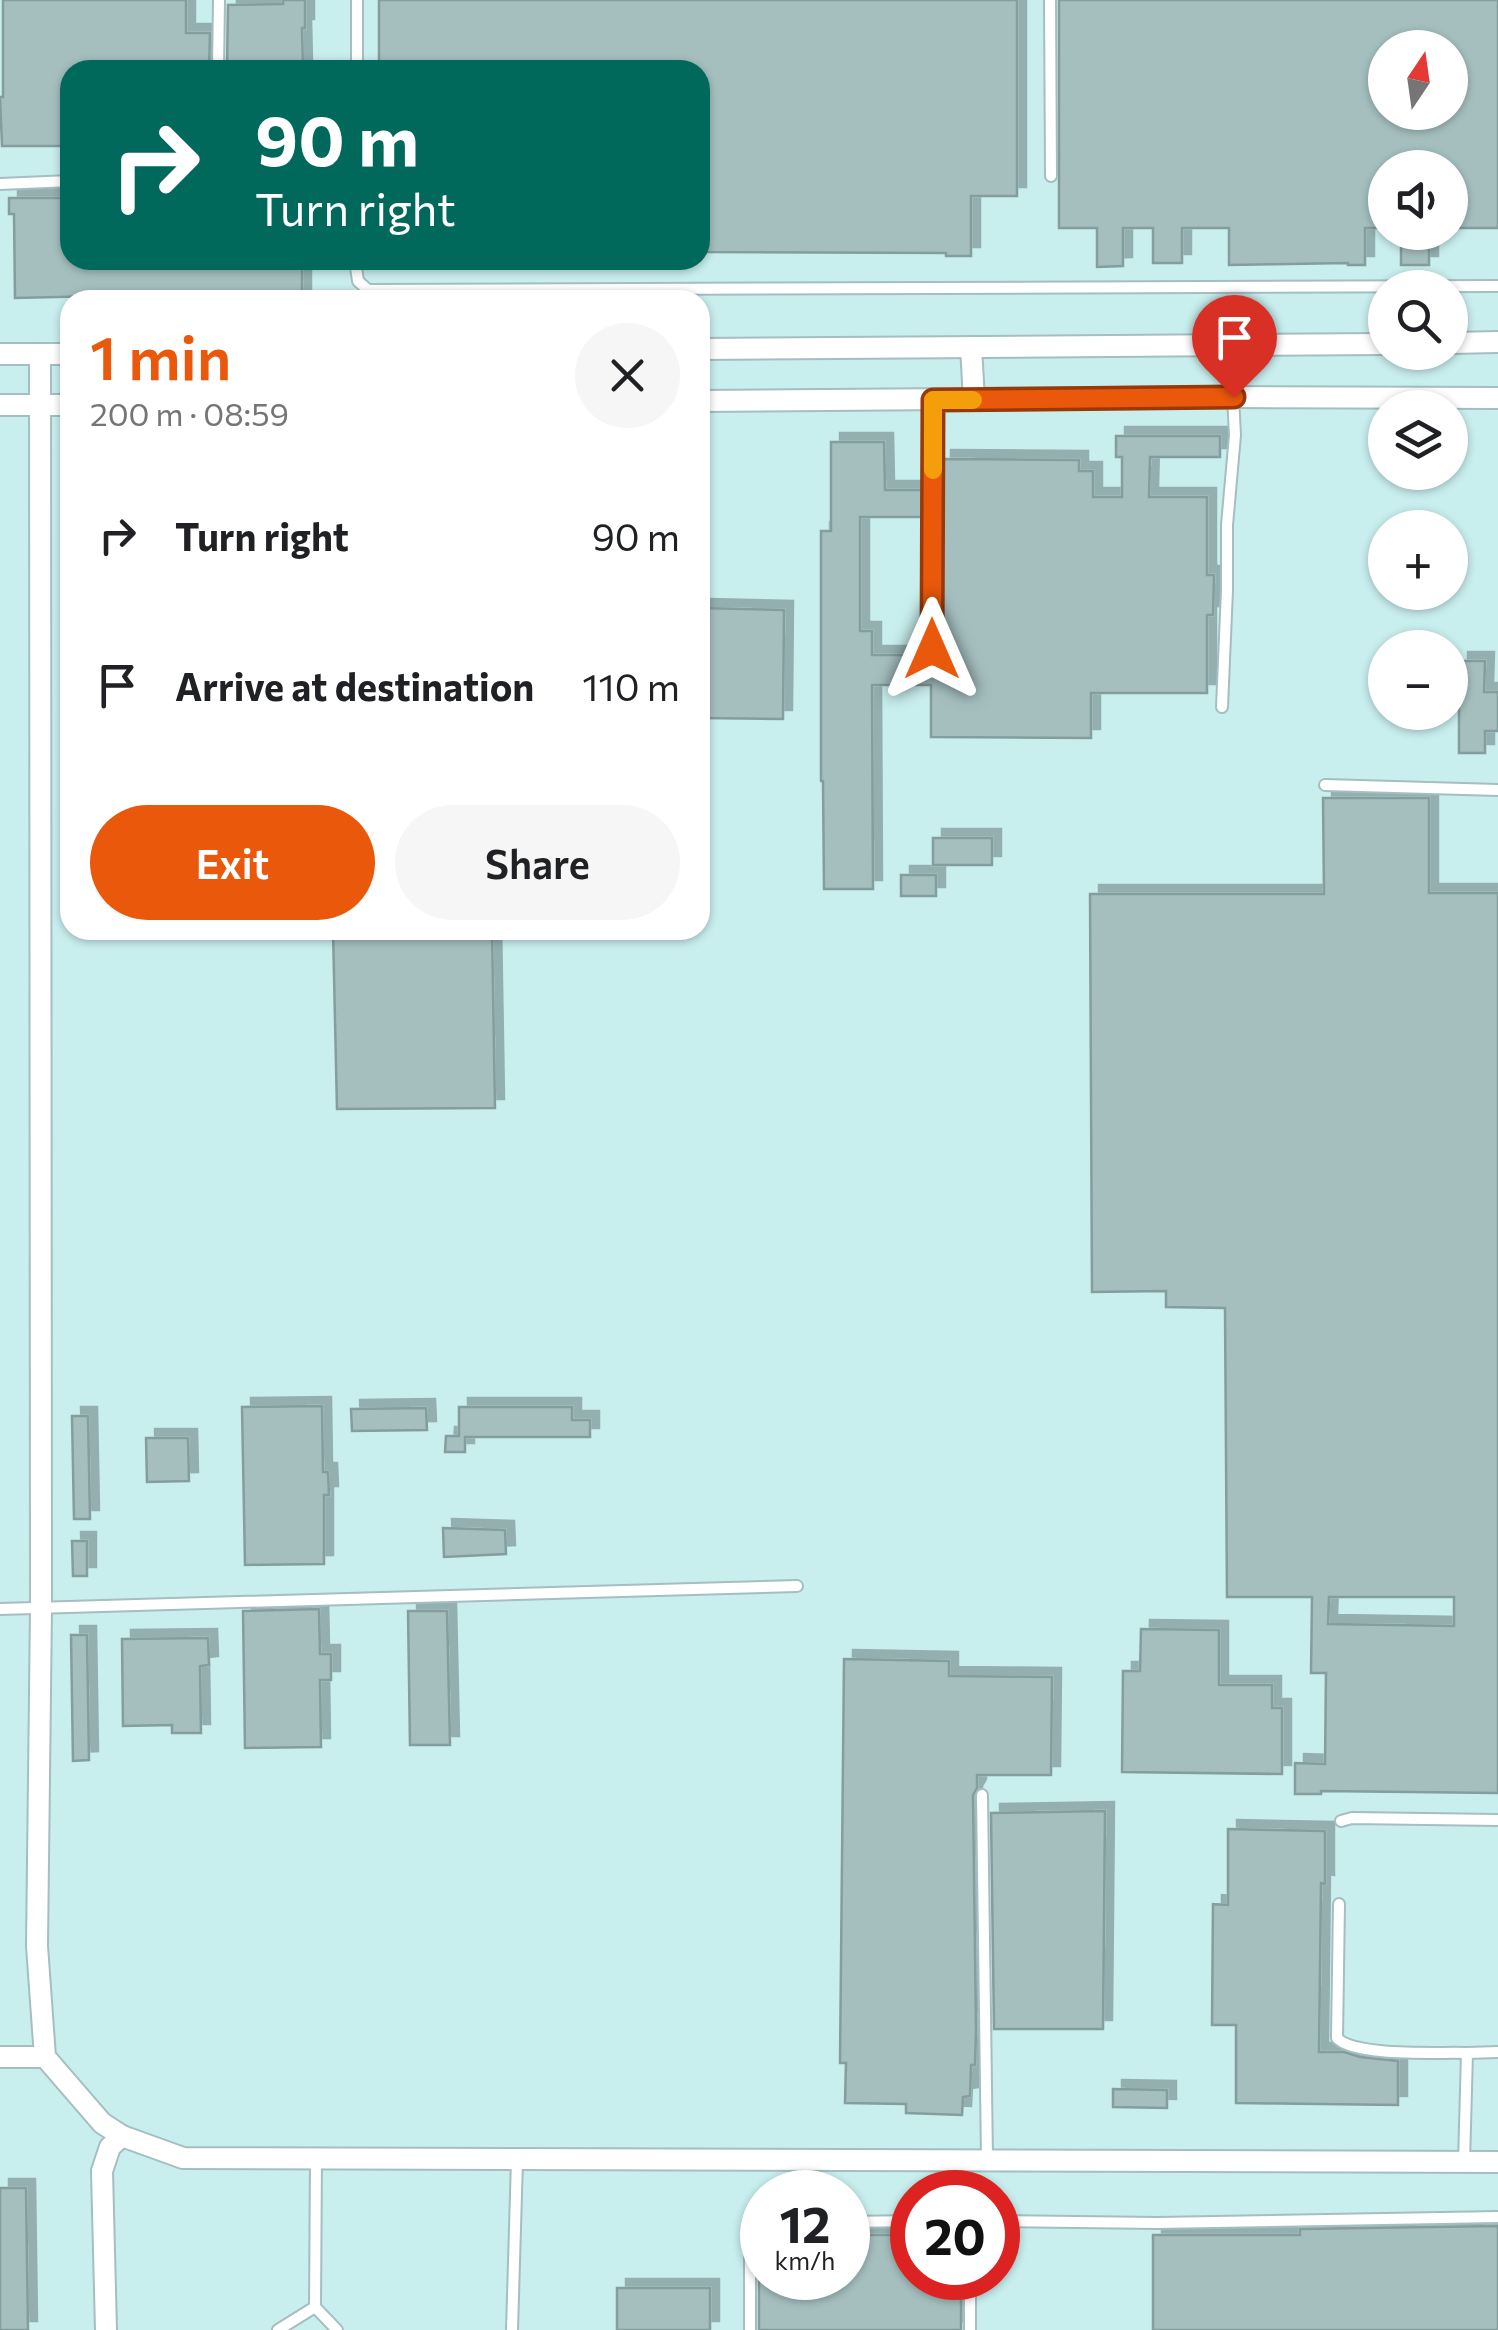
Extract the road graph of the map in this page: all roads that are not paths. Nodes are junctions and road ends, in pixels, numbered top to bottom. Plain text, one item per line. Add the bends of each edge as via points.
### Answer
1 (218, 0) edge
2 (357, 0) edge
3 (1050, 0) edge
4 (218, 60) edge
5 (357, 60) edge
6 (1051, 176) dead end
7 (60, 182) edge
8 (0, 184) edge
9 (1498, 286) edge
10 (368, 290) edge
11 (1468, 342) edge
12 (1498, 342) edge
13 (1368, 344) edge
14 (971, 347) junction
15 (710, 349) edge
16 (0, 354) edge
17 (40, 354) junction
18 (60, 354) edge
19 (1234, 397) junction
20 (1498, 398) edge
21 (933, 400) junction
22 (974, 400) junction
23 (710, 401) edge
24 (0, 405) edge
25 (40, 405) junction
26 (60, 405) edge
27 (932, 649) dead end
28 (1222, 707) dead end
29 (1326, 785) dead end
30 (1498, 790) edge
31 (797, 1586) dead end
32 (40, 1608) junction
33 (0, 1609) edge
34 (982, 1795) dead end
35 (1498, 1820) edge
36 (1341, 1821) dead end
37 (1339, 1904) dead end
38 (1498, 2052) edge
39 (1467, 2053) junction
40 (0, 2057) edge
41 (45, 2057) junction
42 (122, 2136) junction
43 (316, 2158) junction
44 (517, 2159) junction
45 (988, 2160) junction
46 (1464, 2162) junction
47 (1498, 2162) edge
48 (1498, 2217) edge
49 (1020, 2221) edge
50 (750, 2300) edge
51 (970, 2300) edge
52 (315, 2307) junction
53 (106, 2330) edge
54 (278, 2330) edge
55 (336, 2330) edge
56 (512, 2330) edge
57 (750, 2330) edge
58 (970, 2330) edge

1 - 4 lane
2 - 5 lane
3 - 6 lane
7 - 8 lane
9 - 10 lane
11 - 12 street
13 - 14 street
14 - 15 street
14 - 22 street
16 - 17 street
17 - 18 street
17 - 25 street
19 - 20 street
19 - 22 street
19 - 28 lane
21 - 22 street
21 - 23 street
21 - 27 lane
24 - 25 street
25 - 26 street
25 - 32 street
29 - 30 lane
31 - 32 lane
32 - 33 lane
32 - 41 street via 37,1946
34 - 45 lane
35 - 36 lane
37 - 39 lane via 1337,2038 1374,2050
38 - 39 lane
39 - 46 lane
40 - 41 street
41 - 42 street via 102,2123
42 - 43 street via 183,2158
42 - 53 street via 102,2171
43 - 44 street
43 - 52 lane
44 - 45 street
44 - 56 lane
45 - 46 street
46 - 47 street
48 - 49 lane
50 - 57 lane
51 - 58 lane
52 - 54 lane
52 - 55 lane

